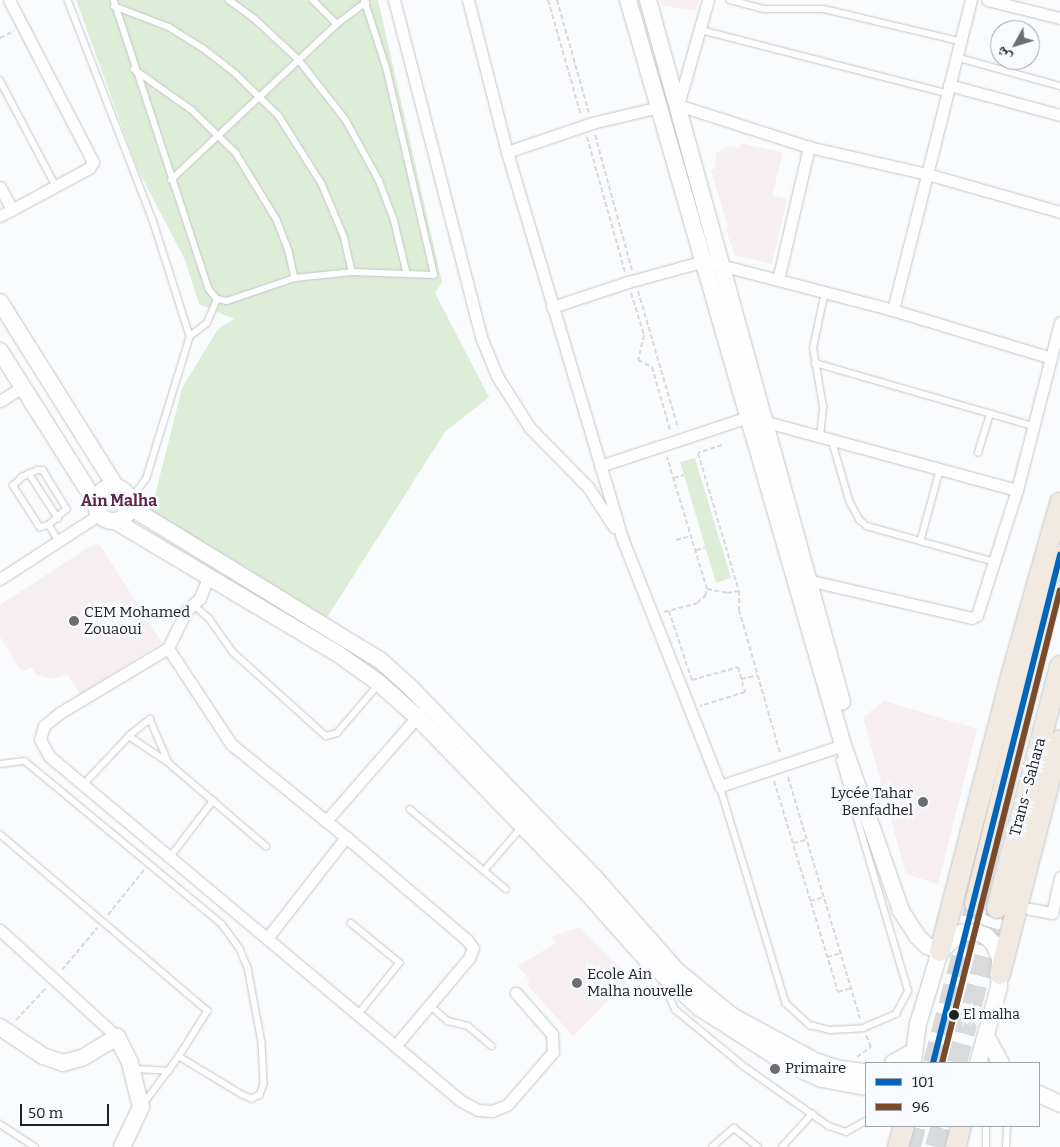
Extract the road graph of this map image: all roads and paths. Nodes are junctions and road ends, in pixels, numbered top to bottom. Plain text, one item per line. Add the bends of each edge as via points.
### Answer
1 (9, 0) edge
2 (68, 0) edge
3 (228, 0) edge
4 (313, 0) edge
5 (394, 0) edge
6 (468, 0) edge
7 (548, 0) edge
8 (557, 0) edge
9 (628, 0) edge
10 (648, 0) edge
11 (708, 0) edge
12 (730, 0) edge
13 (971, 0) edge
14 (987, 0) edge
15 (365, 1) edge
16 (114, 3) edge
17 (1060, 18) edge
18 (336, 24) junction
19 (700, 30) junction
20 (8, 34) dead end
21 (0, 38) edge
22 (960, 41) junction
23 (956, 57) junction
24 (299, 60) junction
25 (134, 69) junction
26 (0, 80) edge
27 (1060, 86) edge
28 (948, 89) junction
29 (260, 96) junction
30 (678, 105) junction
31 (659, 107) junction
32 (1060, 115) edge
33 (588, 124) junction
34 (219, 134) junction
35 (809, 147) junction
36 (508, 152) junction
37 (926, 174) junction
38 (171, 180) junction
39 (56, 186) junction
40 (0, 188) edge
41 (12, 210) junction
42 (1060, 212) edge
43 (0, 216) edge
44 (705, 261) junction
45 (722, 265) junction
46 (352, 272) junction
47 (407, 273) junction
48 (295, 278) junction
49 (778, 280) junction
50 (632, 281) junction
51 (825, 292) junction
52 (217, 299) junction
53 (0, 302) edge
54 (552, 307) junction
55 (893, 310) junction
56 (1060, 322) edge
57 (190, 336) junction
58 (0, 351) edge
59 (1051, 358) junction
60 (815, 363) junction
61 (22, 387) junction
62 (0, 401) edge
63 (990, 414) junction
64 (748, 417) junction
65 (766, 422) junction
66 (1033, 426) junction
67 (820, 437) junction
68 (672, 440) junction
69 (832, 440) junction
70 (722, 445) dead end
71 (978, 453) dead end
72 (600, 466) junction
73 (940, 469) junction
74 (29, 473) junction
75 (684, 475) dead end
76 (673, 478) junction
77 (116, 487) junction
78 (1017, 490) junction
79 (130, 503) junction
80 (1060, 503) edge
81 (103, 513) junction
82 (58, 518) junction
83 (49, 524) junction
84 (691, 536) junction
85 (622, 538) junction
86 (921, 539) junction
87 (59, 540) junction
88 (676, 540) dead end
89 (705, 548) dead end
90 (695, 550) junction
91 (1060, 555) edge
92 (995, 562) junction
93 (208, 578) junction
94 (801, 578) junction
95 (0, 579) edge
96 (707, 589) junction
97 (739, 591) junction
98 (195, 606) junction
99 (669, 611) junction
100 (652, 616) junction
101 (168, 648) junction
102 (1060, 666) edge
103 (758, 675) junction
104 (742, 679) junction
105 (379, 683) junction
106 (702, 714) dead end
107 (417, 717) junction
108 (129, 736) junction
109 (1060, 741) edge
110 (840, 746) junction
111 (169, 763) junction
112 (0, 764) edge
113 (784, 764) junction
114 (770, 769) junction
115 (857, 777) junction
116 (83, 785) junction
117 (720, 786) junction
118 (213, 801) junction
119 (410, 809) dead end
120 (326, 821) junction
121 (523, 826) junction
122 (0, 834) edge
123 (346, 837) junction
124 (806, 840) junction
125 (793, 844) junction
126 (266, 846) dead end
127 (170, 856) junction
128 (484, 871) junction
129 (1060, 877) edge
130 (506, 889) dead end
131 (824, 897) junction
132 (810, 901) junction
133 (975, 904) tunnel mouth
134 (997, 908) tunnel mouth
135 (1030, 909) dead end
136 (351, 923) dead end
137 (0, 930) edge
138 (268, 937) junction
139 (940, 951) junction
140 (841, 954) junction
141 (827, 957) junction
142 (1000, 974) junction
143 (665, 976) junction
144 (55, 979) junction
145 (851, 988) junction
146 (516, 993) dead end
147 (430, 1005) junction
148 (360, 1014) junction
149 (863, 1028) junction
150 (2, 1029) edge
151 (117, 1037) junction
152 (396, 1045) junction
153 (492, 1046) dead end
154 (871, 1047) dead end
155 (983, 1054) edge
156 (179, 1057) junction
157 (913, 1058) edge
158 (897, 1062) edge
159 (999, 1062) edge
160 (132, 1069) junction
161 (169, 1071) junction
162 (865, 1072) edge
163 (865, 1087) edge
164 (1040, 1094) edge
165 (1060, 1104) edge
166 (141, 1107) junction
167 (812, 1114) junction
168 (865, 1122) edge
169 (0, 1124) edge
170 (904, 1127) edge
171 (961, 1127) edge
172 (986, 1127) edge
173 (1008, 1127) edge
174 (755, 1146) edge
175 (35, 1147) edge
176 (122, 1147) edge
177 (712, 1147) edge
178 (782, 1147) edge
179 (898, 1147) edge
180 (956, 1147) edge
181 (986, 1147) edge
182 (1006, 1147) edge

1 - 39 street via 93,162 89,168
2 - 57 lane via 153,220
3 - 24 lane via 254,18
4 - 18 lane
5 - 85 street via 481,337 497,376 530,428 588,487
6 - 36 street
7 - 33 path
8 - 33 path
9 - 31 main road
10 - 30 main road
11 - 19 street
12 - 22 lane via 764,9 824,9
13 - 22 street
14 - 17 street
15 - 18 lane
15 - 47 lane via 386,71 434,275
16 - 25 lane
16 - 29 lane via 169,27 203,48
18 - 24 lane
19 - 28 lane
19 - 30 street
20 - 21 path
22 - 23 street
23 - 27 lane
23 - 28 street
24 - 29 lane
24 - 47 lane via 323,88 367,153 394,219
25 - 34 lane
25 - 38 lane
26 - 39 lane
28 - 32 street
28 - 37 street
29 - 34 lane
29 - 46 lane via 297,141 322,184 344,236
30 - 35 street
30 - 45 main road
31 - 33 street
31 - 44 main road
33 - 36 street
33 - 50 path
33 - 50 path
34 - 38 lane
34 - 48 lane via 264,194 290,252
35 - 37 street
35 - 49 street
36 - 54 street
37 - 42 street
37 - 55 street
38 - 52 lane via 209,289
39 - 41 street
40 - 41 street
41 - 43 street
44 - 45 street
44 - 50 street
44 - 64 main road
45 - 49 street
45 - 65 main road
46 - 47 lane
46 - 48 lane
48 - 52 lane via 227,301
49 - 51 street
50 - 54 street
50 - 68 path
50 - 68 path via 644,336 638,360 652,367
51 - 55 street
51 - 60 lane via 813,348
52 - 57 lane via 207,323
53 - 77 main road
54 - 72 street
55 - 59 street
56 - 59 street
57 - 79 lane via 146,479
58 - 61 main road
59 - 66 street
60 - 63 lane
60 - 67 lane via 823,413
61 - 62 street
61 - 81 main road
63 - 66 lane
63 - 71 lane
64 - 65 street
64 - 68 street
64 - 94 main road
65 - 67 street
65 - 94 main road
66 - 78 street
67 - 69 street
68 - 72 street
68 - 76 path
69 - 73 street
69 - 86 lane via 850,502 860,520 867,526
70 - 97 path via 698,453
72 - 85 street
73 - 78 street
73 - 86 lane
74 - 82 lane
74 - 82 lane via 43,470 66,506 66,512
74 - 83 lane via 14,483 14,489 38,526
75 - 76 path
76 - 84 path
77 - 79 main road
77 - 81 main road via 102,490
78 - 92 street
79 - 81 main road via 125,516
79 - 162 main road via 380,660 594,878 677,971 725,1011 790,1050 840,1069
80 - 139 highway
81 - 87 street
81 - 93 main road
82 - 83 lane
83 - 87 lane
84 - 88 path
84 - 90 path
85 - 100 street
86 - 92 lane
87 - 95 street
89 - 90 path
90 - 96 path
91 - 133 highway, Trans - Sahara
92 - 94 street via 977,615 972,618
93 - 98 street
93 - 105 main road via 338,654
94 - 110 main road
94 - 115 main road via 853,742
96 - 97 path via 727,593
96 - 99 path via 697,603
97 - 103 path via 739,610
98 - 101 street via 186,611
98 - 105 lane via 233,652 326,736 337,733
99 - 100 path
99 - 104 path via 692,680 738,668
100 - 117 street
101 - 116 street via 44,726 40,739 49,756
101 - 120 street via 231,744
102 - 134 highway, Trans - Sahara
103 - 104 path
103 - 113 path
104 - 106 path via 745,692 700,705
105 - 107 main road
107 - 120 street
107 - 121 main road
108 - 111 lane
108 - 111 lane via 150,719
108 - 116 lane
109 - 142 highway
110 - 113 street
110 - 115 main road
110 - 149 lane via 908,991 896,1014
111 - 118 lane
112 - 156 lane via 25,761 222,924 240,949 248,968 262,1043 264,1084 260,1095 252,1099 242,1095
113 - 114 street
113 - 124 path
114 - 117 street
114 - 125 path
115 - 139 main road via 901,911 916,936 927,946
116 - 127 street
117 - 149 lane via 786,1003 810,1025 830,1030
118 - 126 lane
118 - 127 lane
119 - 128 lane
120 - 123 street
121 - 128 lane
121 - 143 main road
122 - 156 lane via 208,1011
123 - 138 street
123 - 147 street via 467,940 472,948 469,958
124 - 125 path
124 - 131 path
125 - 132 path
127 - 138 street
128 - 130 lane
129 - 135 street via 1052,913
131 - 132 path
131 - 140 path
132 - 141 path
136 - 148 lane via 400,963
137 - 144 street
138 - 148 street
139 - 142 main road via 962,933 986,936 998,950
139 - 157 main road via 920,1014
140 - 141 path
140 - 145 path
141 - 145 path via 838,992
142 - 155 main road
143 - 163 main road via 729,1029 786,1063 822,1079
143 - 167 lane via 666,989 676,1010 745,1067
144 - 150 path
144 - 151 street
145 - 149 path
146 - 152 street via 552,1034 553,1052 516,1097 492,1111 478,1110 461,1101
147 - 152 street
147 - 153 lane via 448,1021 468,1026
148 - 152 street
149 - 154 path
150 - 151 main road via 43,1056 63,1063 82,1058
151 - 160 main road
155 - 159 main road
156 - 161 lane
157 - 158 main road
160 - 161 lane
160 - 166 main road
161 - 166 lane
164 - 165 main road
166 - 176 main road
167 - 168 lane via 829,1126 846,1132
167 - 178 lane
169 - 175 lane
170 - 179 highway
171 - 180 highway
172 - 181 lane
173 - 182 lane
174 - 177 lane via 734,1128

